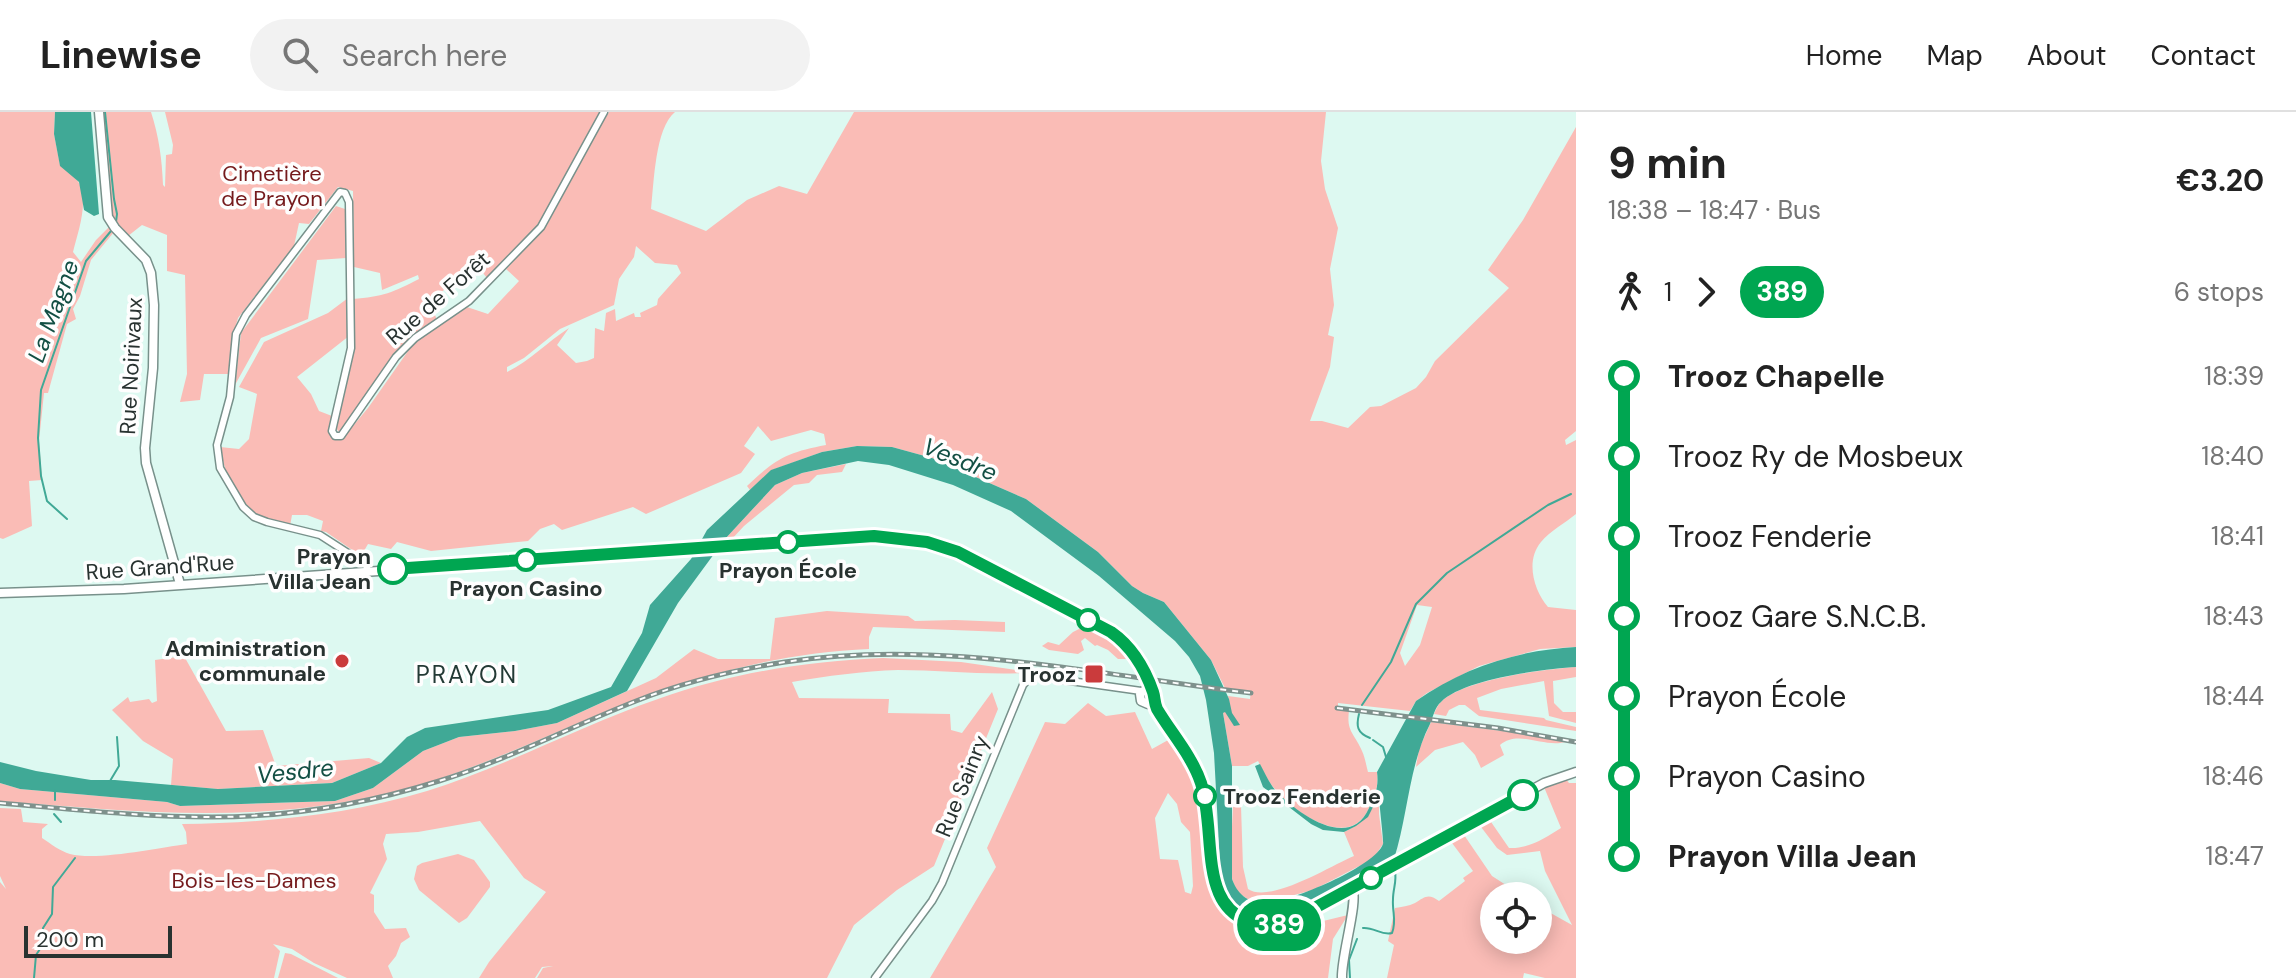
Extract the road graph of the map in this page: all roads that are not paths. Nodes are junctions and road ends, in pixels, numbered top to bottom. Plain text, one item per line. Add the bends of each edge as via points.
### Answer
1 (99, 112) edge
2 (604, 112) edge
3 (368, 570) junction
4 (180, 584) junction
5 (0, 593) edge
6 (1147, 696) junction
7 (1576, 772) edge
8 (1352, 887) junction
9 (875, 978) edge
10 (1342, 978) edge

1 - 4 main road, Rue Noirivaux via 108,217 151,273 153,368 146,463
2 - 3 street, Rue de Forêt via 541,227 469,301 396,357 341,436 332,431 351,348 345,193 326,209 236,334 230,397 217,445 220,468 254,517 320,535
3 - 4 main road, Rue Grand'Rue
3 - 6 main road, Rue Grand'Rue via 889,537 943,546 1120,638 1133,653
4 - 5 main road, Rue Grand'Rue
6 - 8 main road, Rue Grand'Rue via 1191,760 1207,806 1218,889 1236,914 1253,924 1285,924
6 - 9 street, Rue Sainry via 1028,679 942,883
7 - 8 main road via 1544,783
8 - 10 main road via 1356,898

